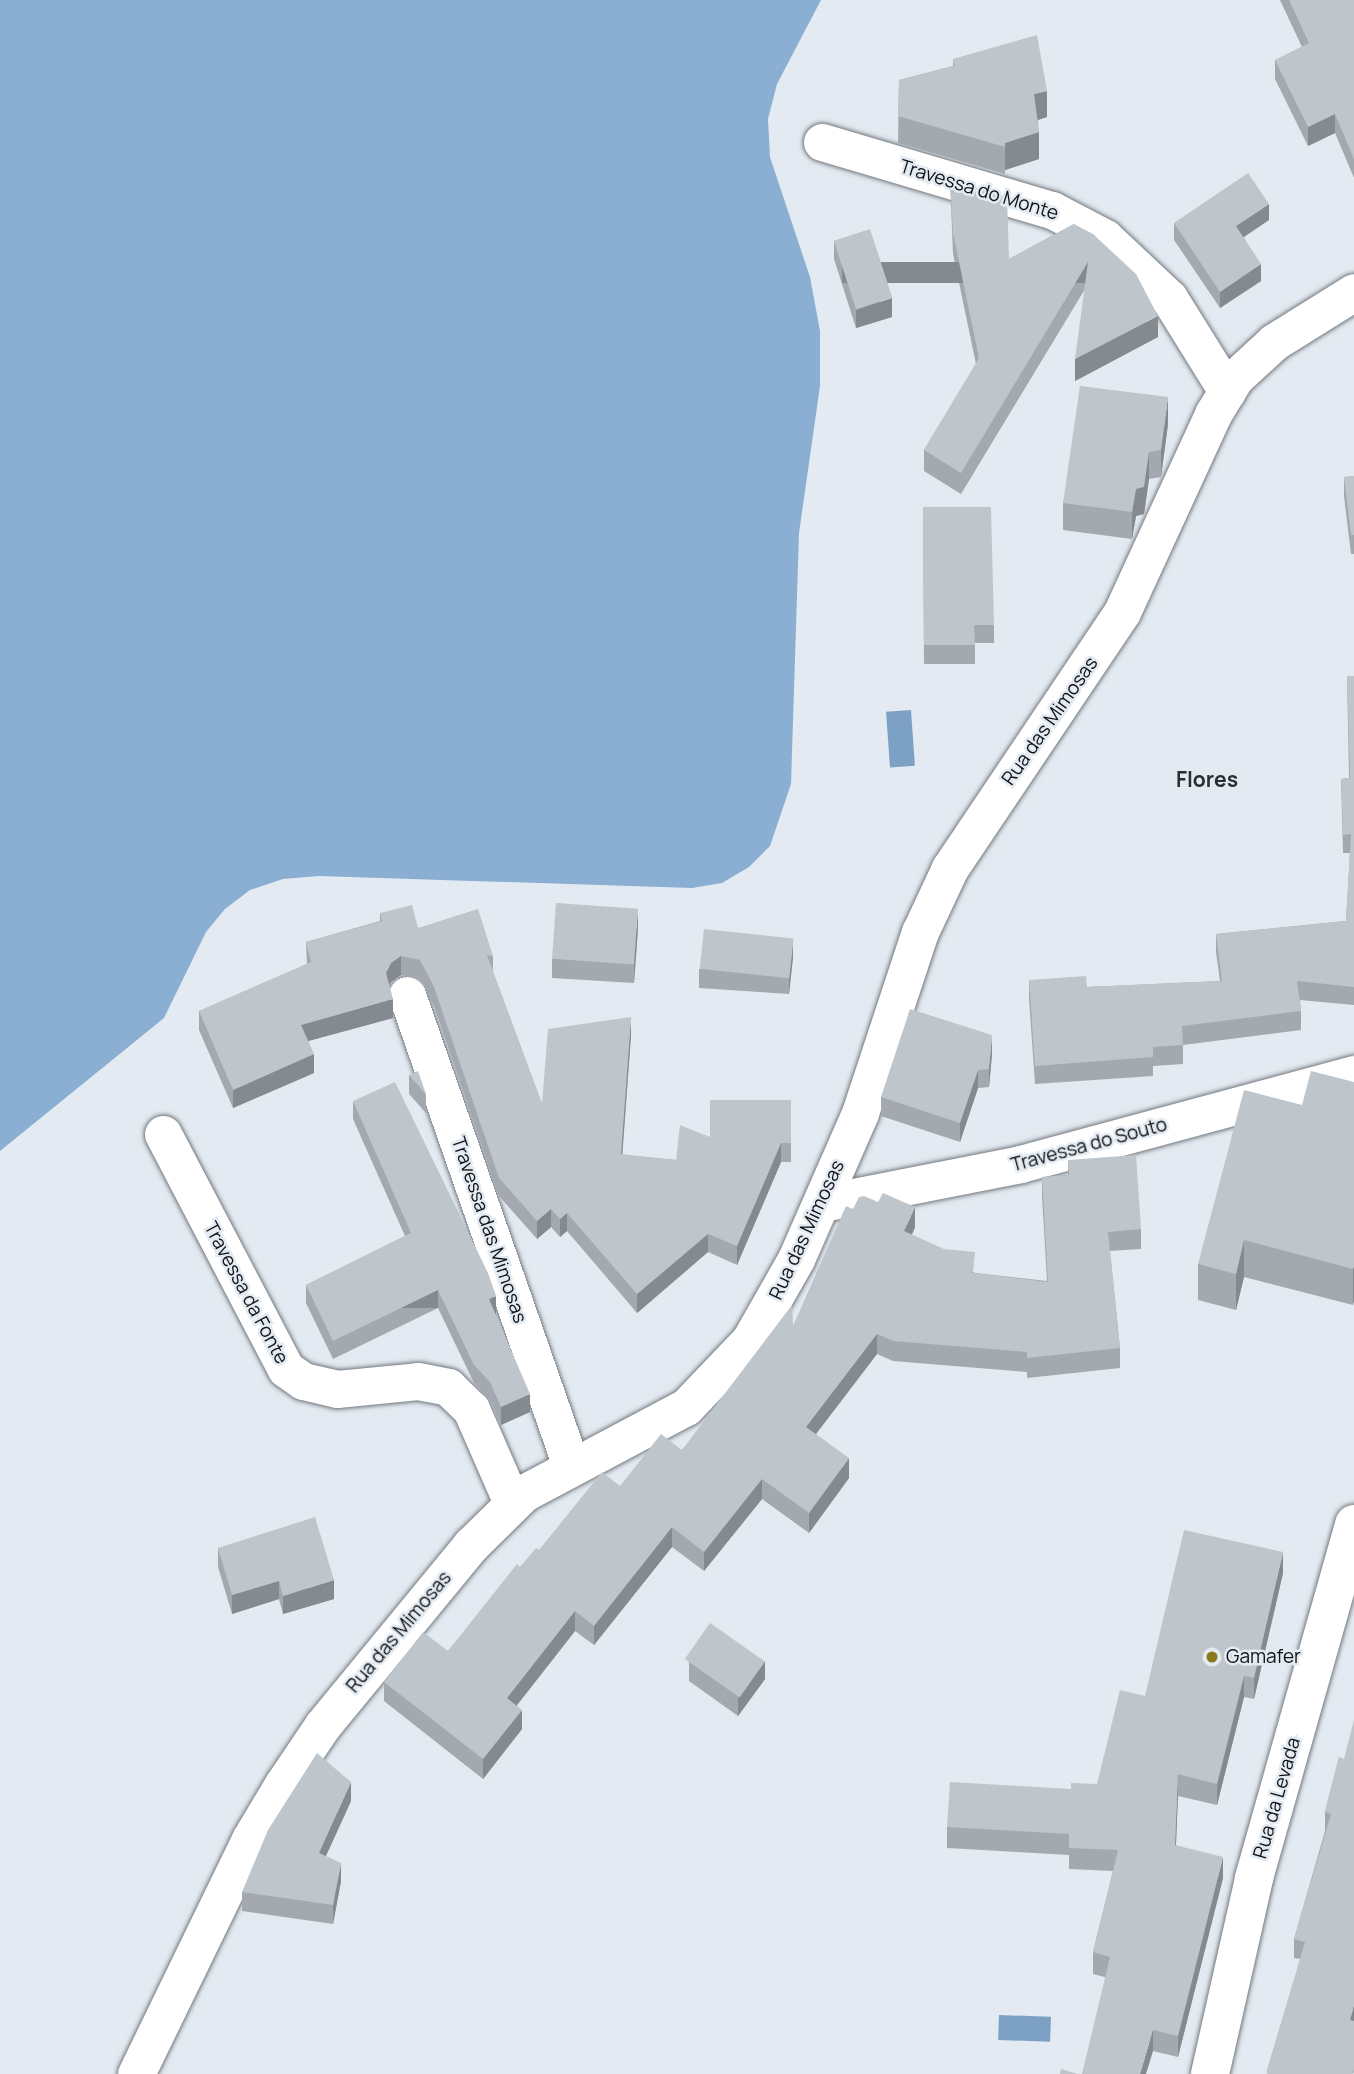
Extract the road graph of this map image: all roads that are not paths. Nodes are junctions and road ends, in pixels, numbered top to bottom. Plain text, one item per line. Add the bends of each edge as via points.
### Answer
1 (822, 142) dead end
2 (1354, 292) edge
3 (1227, 391) junction
4 (407, 995) dead end
5 (1354, 1074) edge
6 (163, 1134) dead end
7 (822, 1203) junction
8 (571, 1465) junction
9 (512, 1503) junction
10 (1354, 1524) edge
11 (135, 2074) edge
12 (1210, 2074) edge

1 - 3 street, Travessa do Monte via 1052,210 1105,238 1170,298
2 - 3 street, Rua das Mimosas via 1259,354
3 - 7 street, Rua das Mimosas via 1122,612 938,889 860,1113
4 - 8 street, Travessa das Mimosas
5 - 7 street, Travessa do Souto via 1020,1164
6 - 9 street, Travessa da Fonte via 286,1369 303,1381 337,1389 418,1381 448,1387 471,1409
7 - 8 street, Rua das Mimosas via 768,1314 728,1367 664,1422
8 - 9 street, Rua das Mimosas
9 - 11 street, Rua das Mimosas via 349,1692 295,1767 250,1839
10 - 12 street, Rua da Levada via 1254,1878

